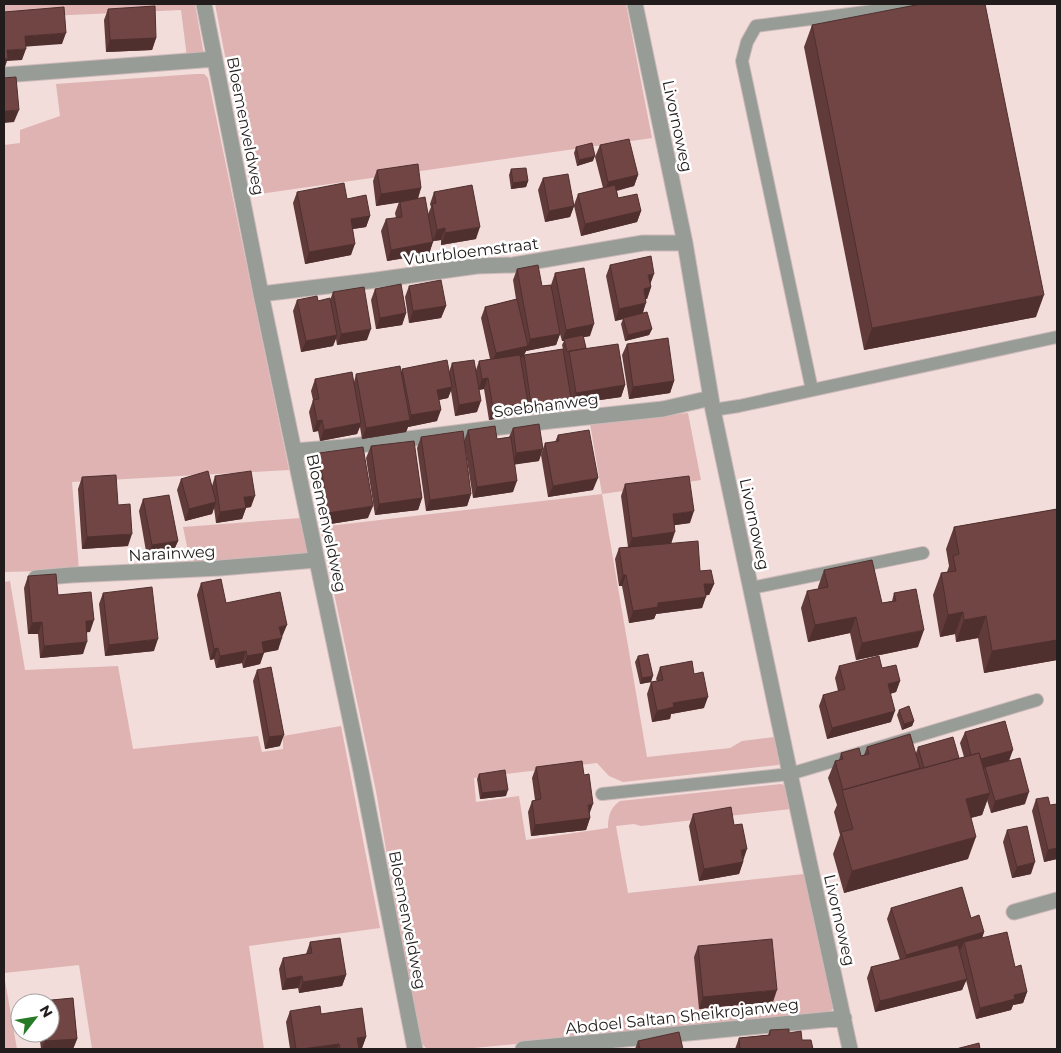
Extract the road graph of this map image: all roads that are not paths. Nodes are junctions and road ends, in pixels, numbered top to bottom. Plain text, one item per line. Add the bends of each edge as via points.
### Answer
1 (204, 4) edge
2 (635, 4) edge
3 (927, 4) edge
4 (215, 59) junction
5 (4, 75) edge
6 (684, 243) junction
7 (260, 294) junction
8 (1057, 337) edge
9 (812, 390) junction
10 (712, 404) junction
11 (294, 451) junction
12 (923, 553) dead end
13 (316, 560) junction
14 (30, 578) edge
15 (751, 588) junction
16 (1037, 700) dead end
17 (790, 774) junction
18 (602, 794) dead end
19 (1057, 900) edge
20 (1014, 912) dead end
21 (844, 1018) junction
22 (415, 1049) edge
23 (523, 1049) edge
24 (850, 1049) edge

1 - 4 street, Bloemenveldweg
2 - 6 street, Livornoweg
3 - 9 lane via 756,26 747,42 742,61
4 - 5 street
4 - 7 street, Bloemenveldweg
6 - 7 street, Vuurbloemstraat via 643,243 513,265 477,266
6 - 10 street, Livornoweg
7 - 11 street, Bloemenveldweg
8 - 9 lane
9 - 10 lane via 739,406
10 - 11 street, Soebhanweg
10 - 15 street, Livornoweg
11 - 13 street, Bloemenveldweg
12 - 15 lane
13 - 14 street, Narainweg
13 - 22 street, Bloemenveldweg
15 - 17 street, Livornoweg
16 - 17 lane
17 - 18 lane
17 - 21 street, Livornoweg
19 - 20 street
21 - 23 street, Abdoel Saltan Sheikrojanweg
21 - 24 street, Livornoweg

